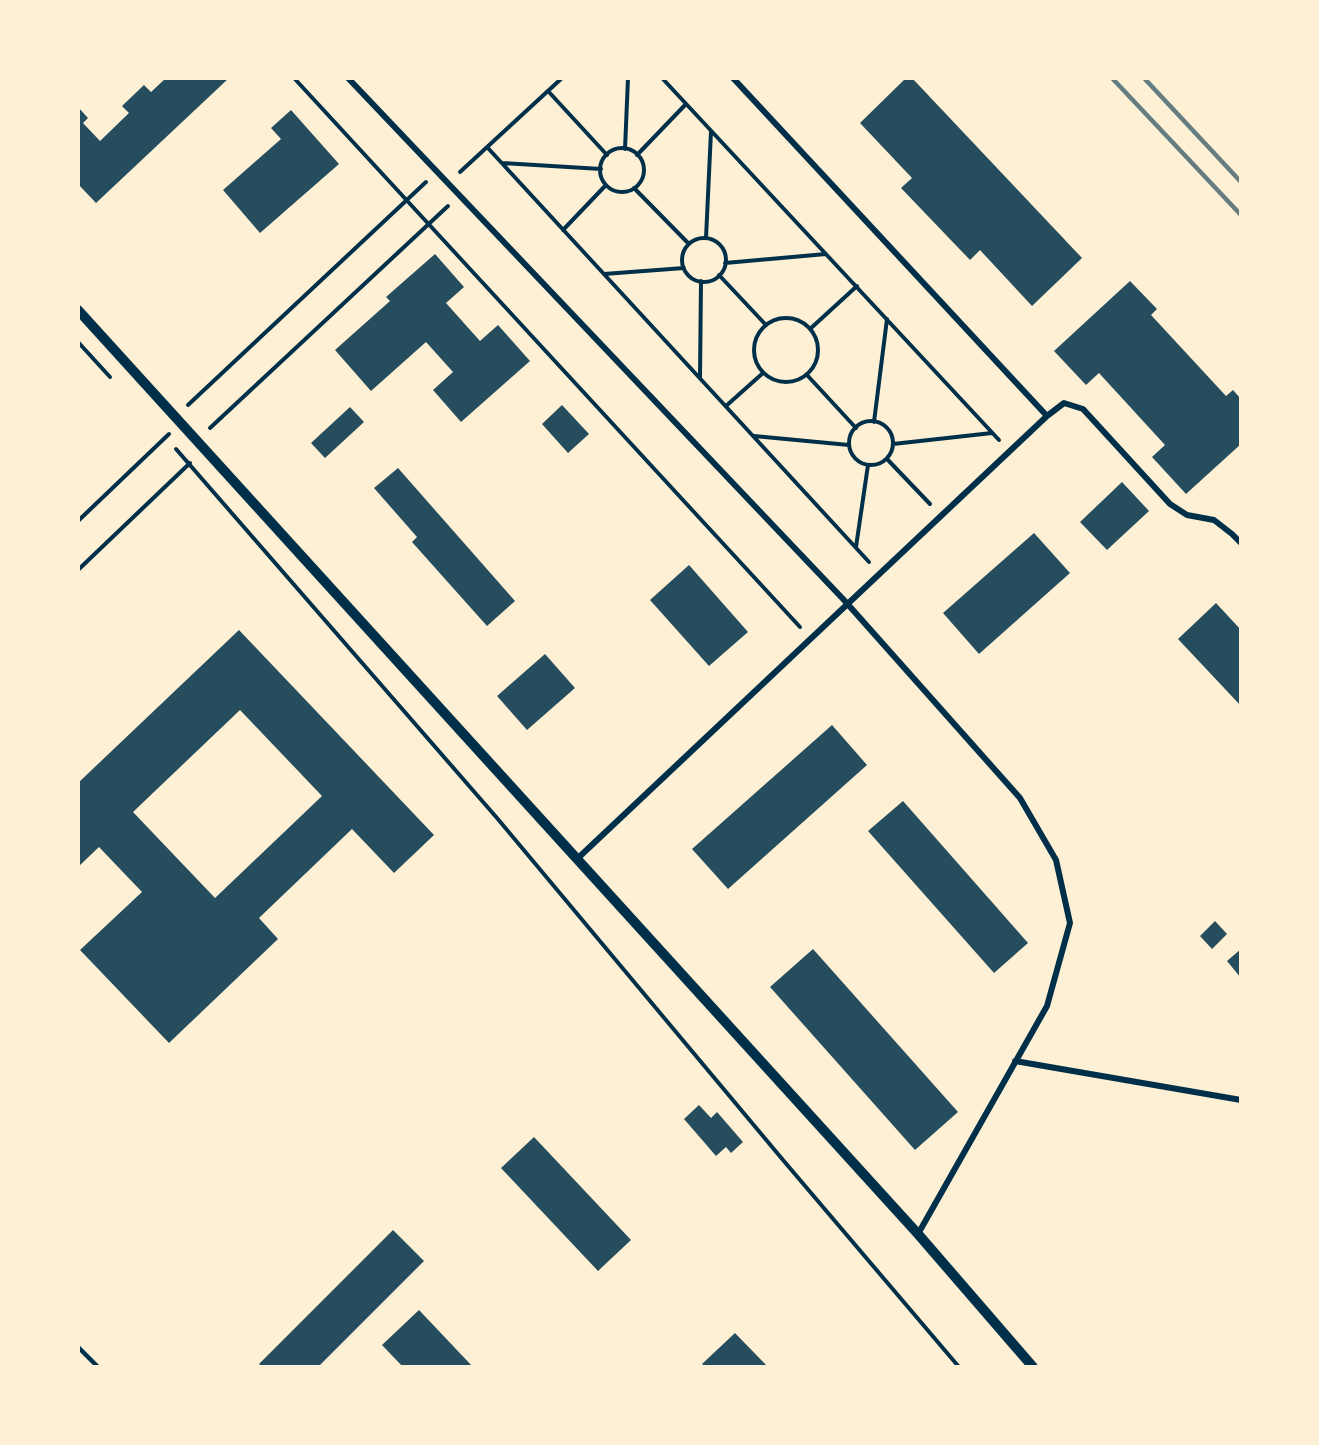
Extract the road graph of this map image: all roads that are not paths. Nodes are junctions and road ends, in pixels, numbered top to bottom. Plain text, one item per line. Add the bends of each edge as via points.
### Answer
1 (348, 78) edge
2 (733, 78) edge
3 (78, 310) edge
4 (1047, 416) junction
5 (1241, 543) edge
6 (848, 604) junction
7 (577, 859) junction
8 (1015, 1061) junction
9 (1241, 1100) edge
10 (918, 1234) junction
11 (78, 1347) edge
12 (98, 1367) edge
13 (1033, 1367) edge

1 - 6 street
2 - 4 street
3 - 7 street
4 - 5 street via 1064,403 1083,409 1170,504 1187,515 1214,520
4 - 6 street
6 - 7 street
6 - 8 street via 1020,798 1056,861 1070,923 1047,1006
7 - 10 street
8 - 9 street
8 - 10 street
10 - 13 street
11 - 12 lane

